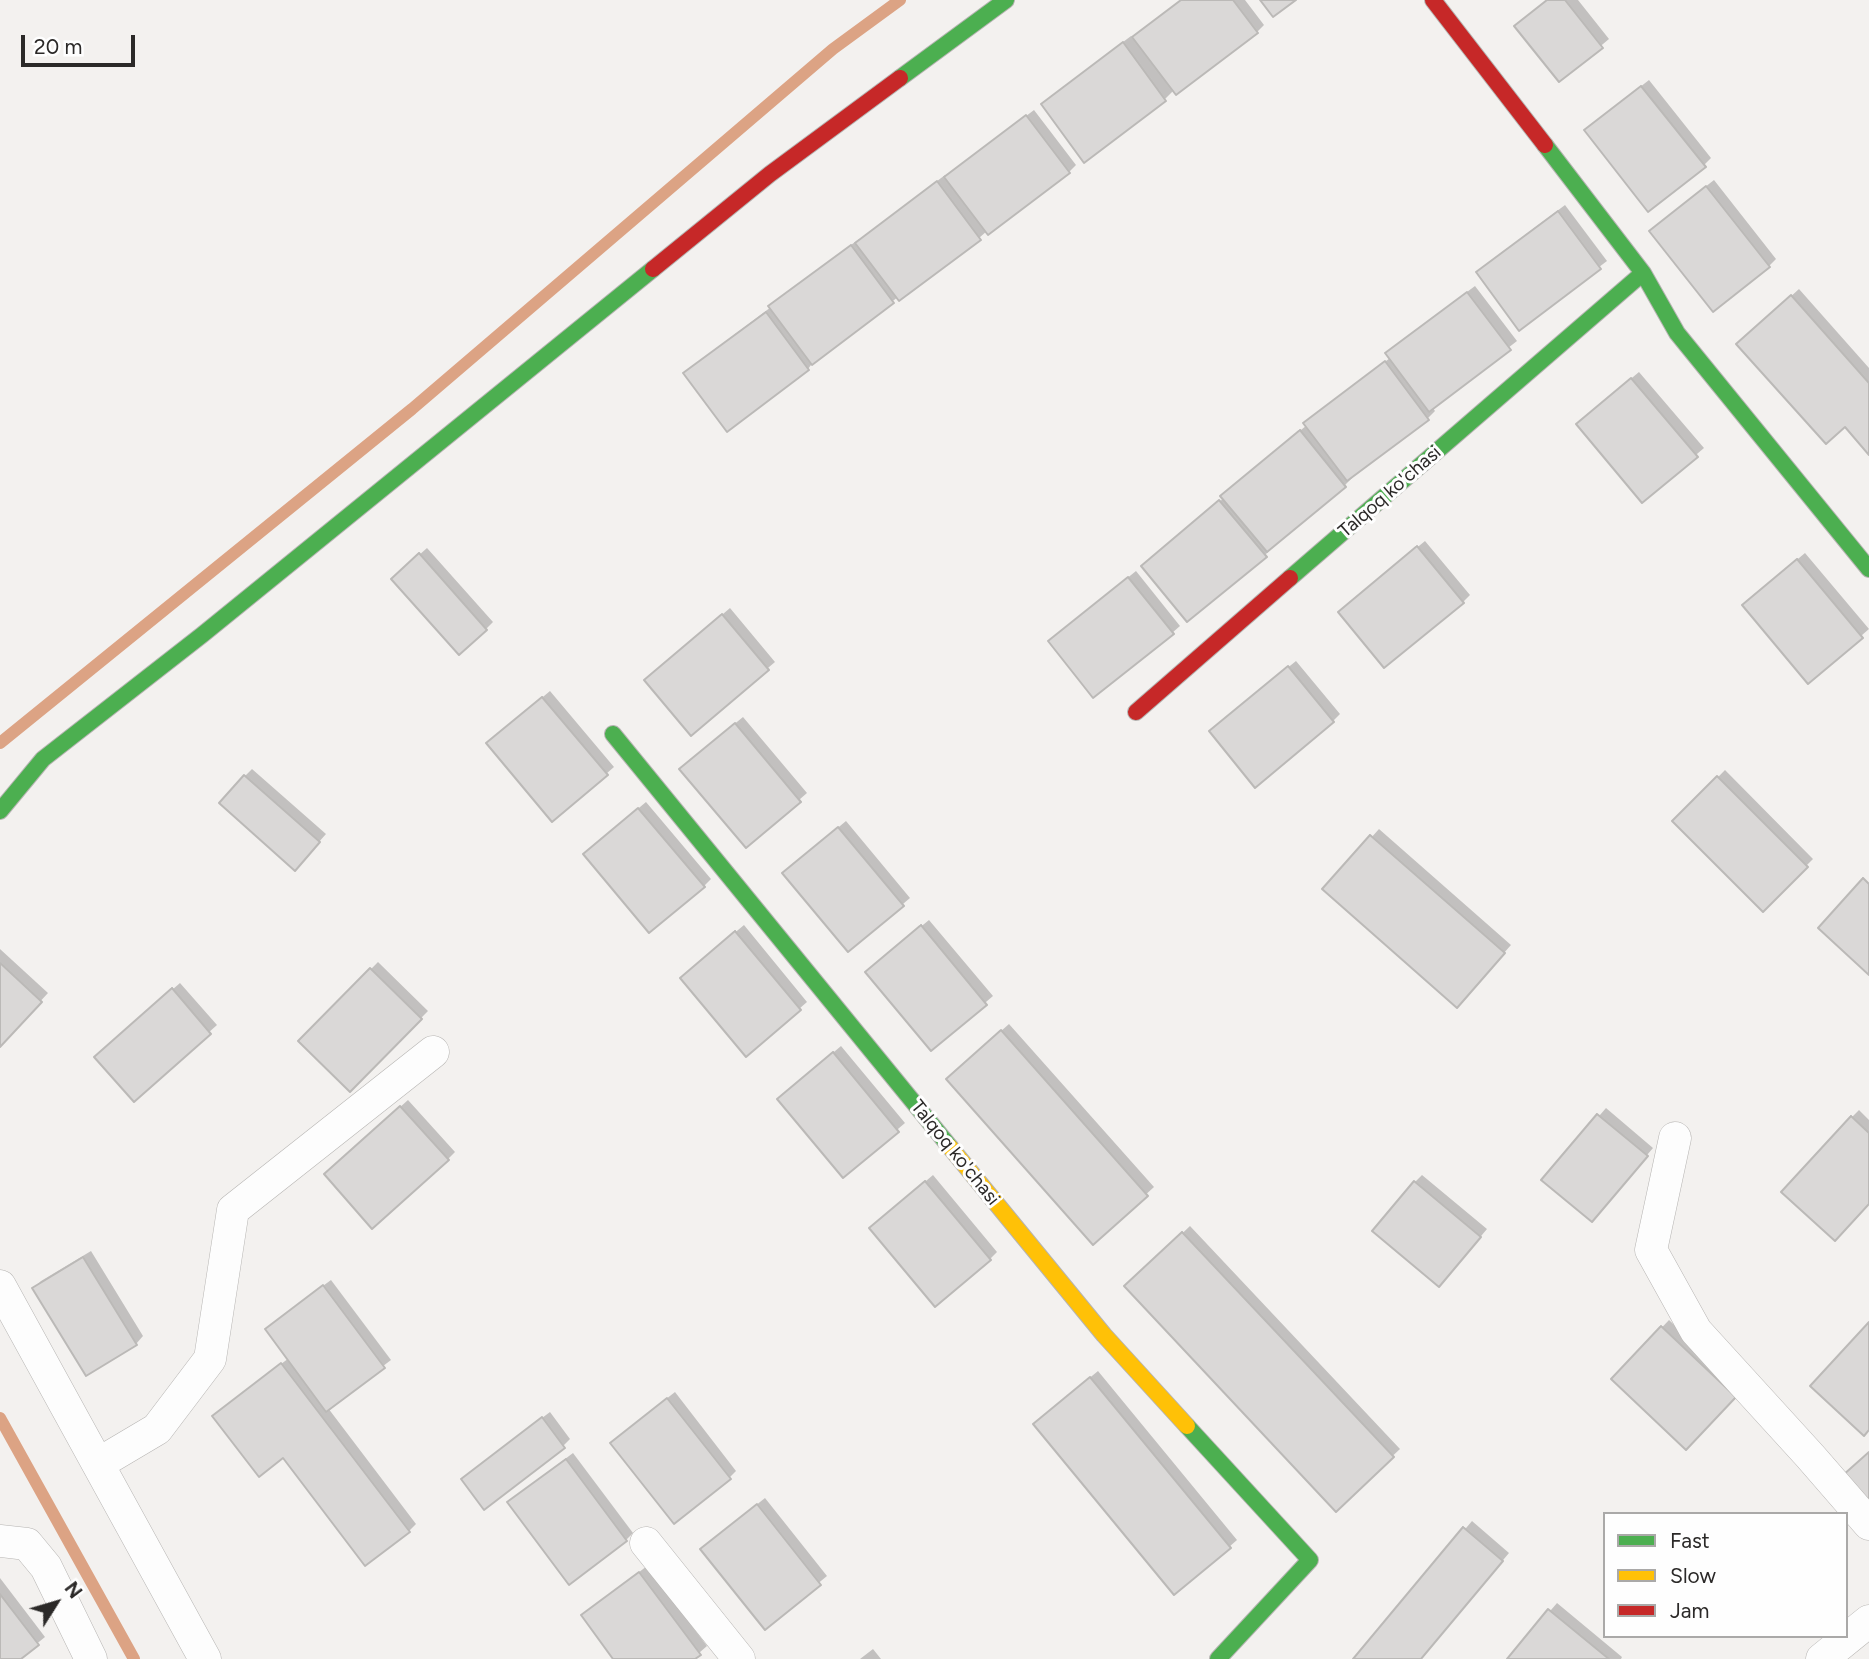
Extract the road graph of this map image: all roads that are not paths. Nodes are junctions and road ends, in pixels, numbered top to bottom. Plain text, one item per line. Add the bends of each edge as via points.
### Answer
1 (1006, 0) edge
2 (1433, 0) edge
3 (1643, 273) junction
4 (1869, 569) edge
5 (1136, 712) dead end
6 (613, 734) dead end
7 (0, 811) edge
8 (433, 1052) dead end
9 (1675, 1138) dead end
10 (0, 1286) edge
11 (98, 1464) junction
12 (1869, 1524) edge
13 (0, 1541) edge
14 (646, 1543) dead end
15 (1869, 1621) edge
16 (1848, 1638) edge
17 (1848, 1638) edge
18 (91, 1659) edge
19 (205, 1659) edge
20 (739, 1659) edge
21 (1218, 1659) edge
22 (1822, 1659) edge

1 - 7 street via 770,174 43,760
2 - 3 street
3 - 4 street via 1677,333
3 - 5 street, Talqoq ko'chasi
6 - 21 street, Talqoq ko'chasi via 1104,1335 1310,1560
8 - 11 street via 233,1210 211,1359 157,1429
9 - 12 street via 1651,1250 1696,1331
10 - 11 street
11 - 19 street
13 - 18 street via 27,1544 46,1567
14 - 20 street
15 - 16 street
17 - 22 street

